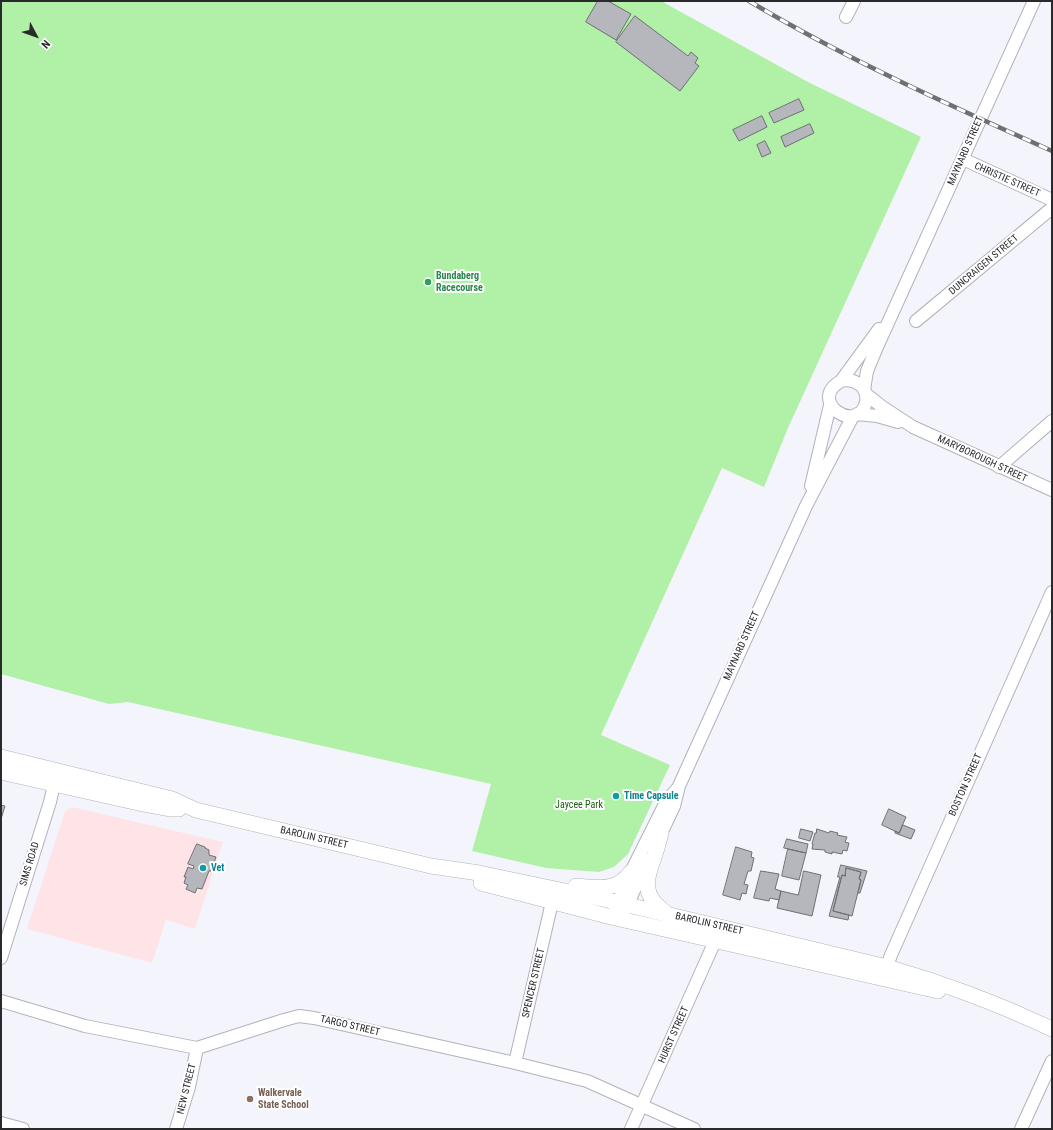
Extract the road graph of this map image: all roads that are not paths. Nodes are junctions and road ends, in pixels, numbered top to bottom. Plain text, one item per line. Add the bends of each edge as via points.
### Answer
1 (854, 1) edge
2 (1034, 1) edge
3 (846, 17) dead end
4 (963, 159) junction
5 (1052, 200) edge
6 (1052, 208) edge
7 (898, 300) junction
8 (916, 321) dead end
9 (840, 381) junction
10 (865, 392) junction
11 (830, 405) junction
12 (855, 415) junction
13 (1052, 421) edge
14 (913, 427) junction
15 (998, 467) junction
16 (1052, 490) edge
17 (806, 506) junction
18 (1052, 592) edge
19 (1, 757) edge
20 (1, 772) edge
21 (56, 777) junction
22 (679, 786) junction
23 (661, 833) junction
24 (431, 866) junction
25 (631, 872) junction
26 (504, 878) junction
27 (552, 902) junction
28 (622, 904) junction
29 (668, 914) junction
30 (616, 918) junction
31 (715, 941) junction
32 (1, 958) edge
33 (885, 973) junction
34 (1, 1001) edge
35 (1052, 1029) edge
36 (197, 1048) junction
37 (1052, 1061) edge
38 (515, 1063) junction
39 (642, 1106) junction
40 (1, 1122) edge
41 (23, 1129) edge
42 (176, 1129) edge
43 (631, 1129) edge
44 (694, 1129) edge
45 (1022, 1129) edge

1 - 3 street
2 - 4 street, MAYNARD STREET
4 - 5 street, CHRISTIE STREET
4 - 7 street, MAYNARD STREET
6 - 8 street, DUNCRAIGEN STREET
7 - 9 street, MAYNARD STREET
7 - 10 street, MAYNARD STREET via 867,371
9 - 10 street via 854,381 860,384
9 - 11 street via 831,390
10 - 12 street via 865,406
10 - 14 street, MARYBOROUGH STREET
11 - 12 street via 840,415
11 - 17 street, MAYNARD STREET
12 - 14 street, MARYBOROUGH STREET via 877,416
12 - 17 street, MAYNARD STREET
13 - 15 street
14 - 15 street, MARYBOROUGH STREET
15 - 16 street, MARYBOROUGH STREET
17 - 22 street, MAYNARD STREET
18 - 33 street, BOSTON STREET
19 - 21 main road, BAROLIN STREET
20 - 21 main road, BAROLIN STREET
21 - 24 main road, BAROLIN STREET via 170,809 196,810
21 - 32 street, SIMS ROAD
22 - 23 street, MAYNARD STREET via 674,806
22 - 25 street, MAYNARD STREET via 666,802
23 - 28 street, MAYNARD STREET
23 - 29 main road via 648,873 648,886 655,903
24 - 26 main road, BAROLIN STREET
24 - 27 main road, BAROLIN STREET via 477,882
25 - 26 main road via 620,883 594,887
25 - 28 street, MAYNARD STREET
26 - 28 main road, BAROLIN STREET
27 - 30 main road, BAROLIN STREET
27 - 38 street, SPENCER STREET
28 - 29 main road, BAROLIN STREET
28 - 30 street, MAYNARD STREET
29 - 33 main road, BAROLIN STREET
30 - 31 main road, BAROLIN STREET
31 - 33 main road, BAROLIN STREET
31 - 39 street, HURST STREET
33 - 35 main road, BAROLIN STREET via 926,978 1016,1012
34 - 36 street, TARGO STREET via 85,1026
36 - 38 street, TARGO STREET via 299,1016
36 - 42 street, NEW STREET via 189,1087
37 - 45 street
38 - 39 street, TARGO STREET via 587,1081
39 - 43 street, HURST STREET
39 - 44 street, TARGO STREET
40 - 41 street

